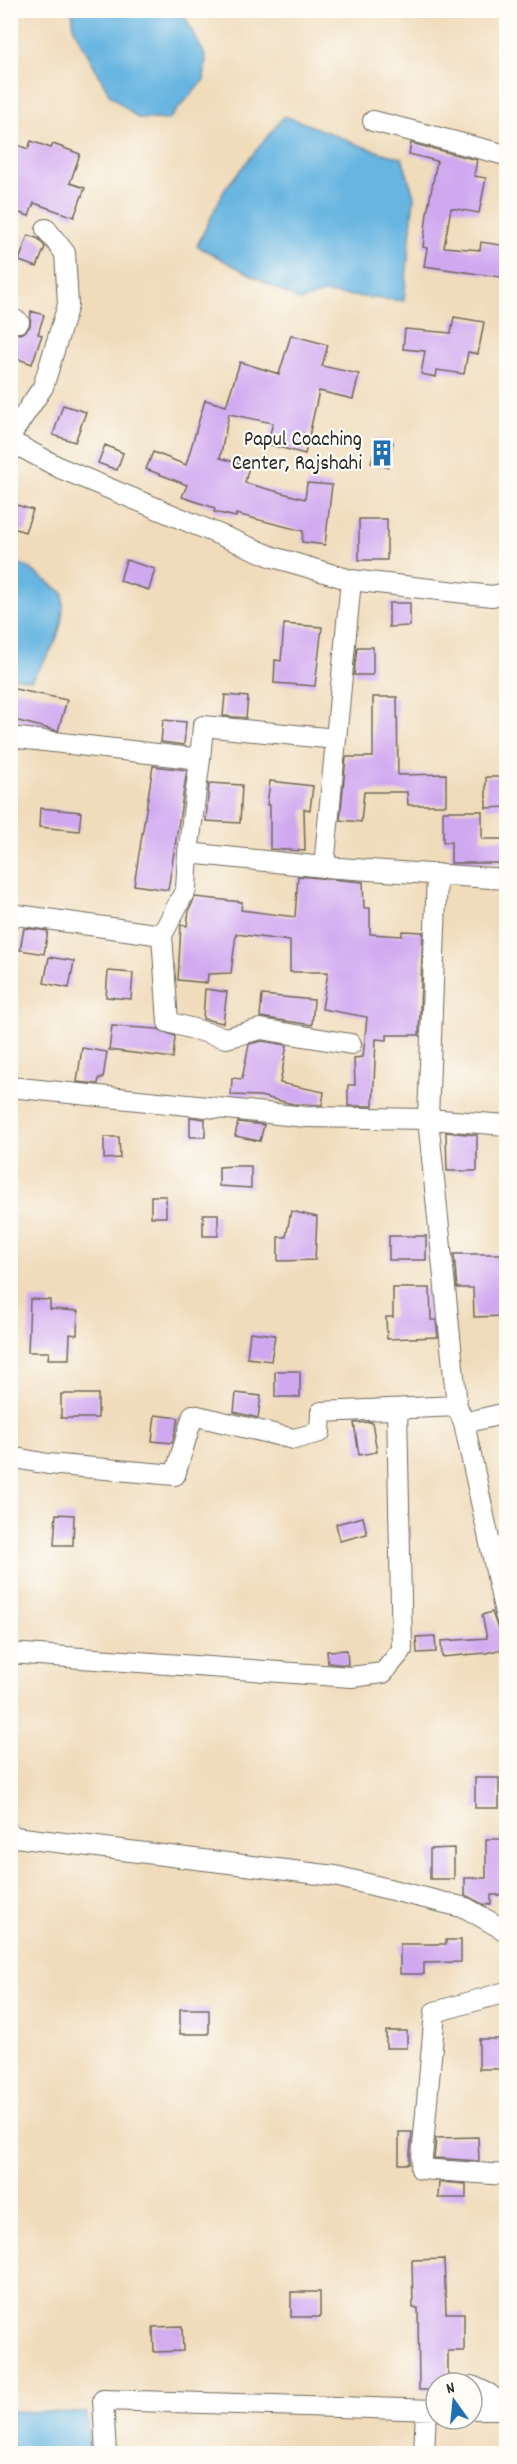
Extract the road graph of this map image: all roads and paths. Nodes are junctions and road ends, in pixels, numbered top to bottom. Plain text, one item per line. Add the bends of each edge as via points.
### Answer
1 (373, 121) dead end
2 (507, 155) edge
3 (46, 229) dead end
4 (10, 438) edge
5 (351, 580) junction
6 (507, 593) edge
7 (10, 737) edge
8 (336, 739) junction
9 (200, 759) junction
10 (188, 853) junction
11 (324, 867) junction
12 (437, 874) junction
13 (507, 879) edge
14 (10, 914) edge
15 (162, 935) junction
16 (351, 1044) dead end
17 (10, 1087) edge
18 (428, 1119) junction
19 (507, 1125) edge
20 (397, 1409) junction
21 (507, 1413) edge
22 (461, 1414) junction
23 (10, 1457) edge
24 (507, 1618) edge
25 (10, 1653) edge
26 (10, 1833) edge
27 (507, 1931) edge
28 (507, 1992) edge
29 (507, 2175) edge
30 (484, 2392) edge
31 (484, 2409) edge
32 (506, 2409) edge
33 (424, 2410) edge
34 (428, 2431) edge
35 (106, 2454) edge
36 (424, 2454) edge

1 - 2 street
3 - 4 street via 65,253 68,306 43,387
4 - 5 street via 60,468 273,558
5 - 6 street via 492,596
5 - 8 street
7 - 9 street
8 - 9 street via 203,726
8 - 11 street
9 - 10 street
10 - 11 street
10 - 15 street via 186,889
11 - 12 street
12 - 13 street
12 - 18 street
14 - 15 street
15 - 16 street via 168,1022 226,1038 261,1029
17 - 18 street via 306,1117
18 - 19 street
18 - 22 street
20 - 22 street
20 - 23 street via 321,1412 320,1432 294,1439 193,1414 175,1475
20 - 25 street via 402,1650 383,1673 351,1677
21 - 22 street
22 - 24 street
26 - 27 street via 15,1837 335,1876 466,1908
28 - 29 street via 435,2012 421,2169
30 - 32 street
31 - 32 street
33 - 35 street via 103,2400
34 - 36 street

